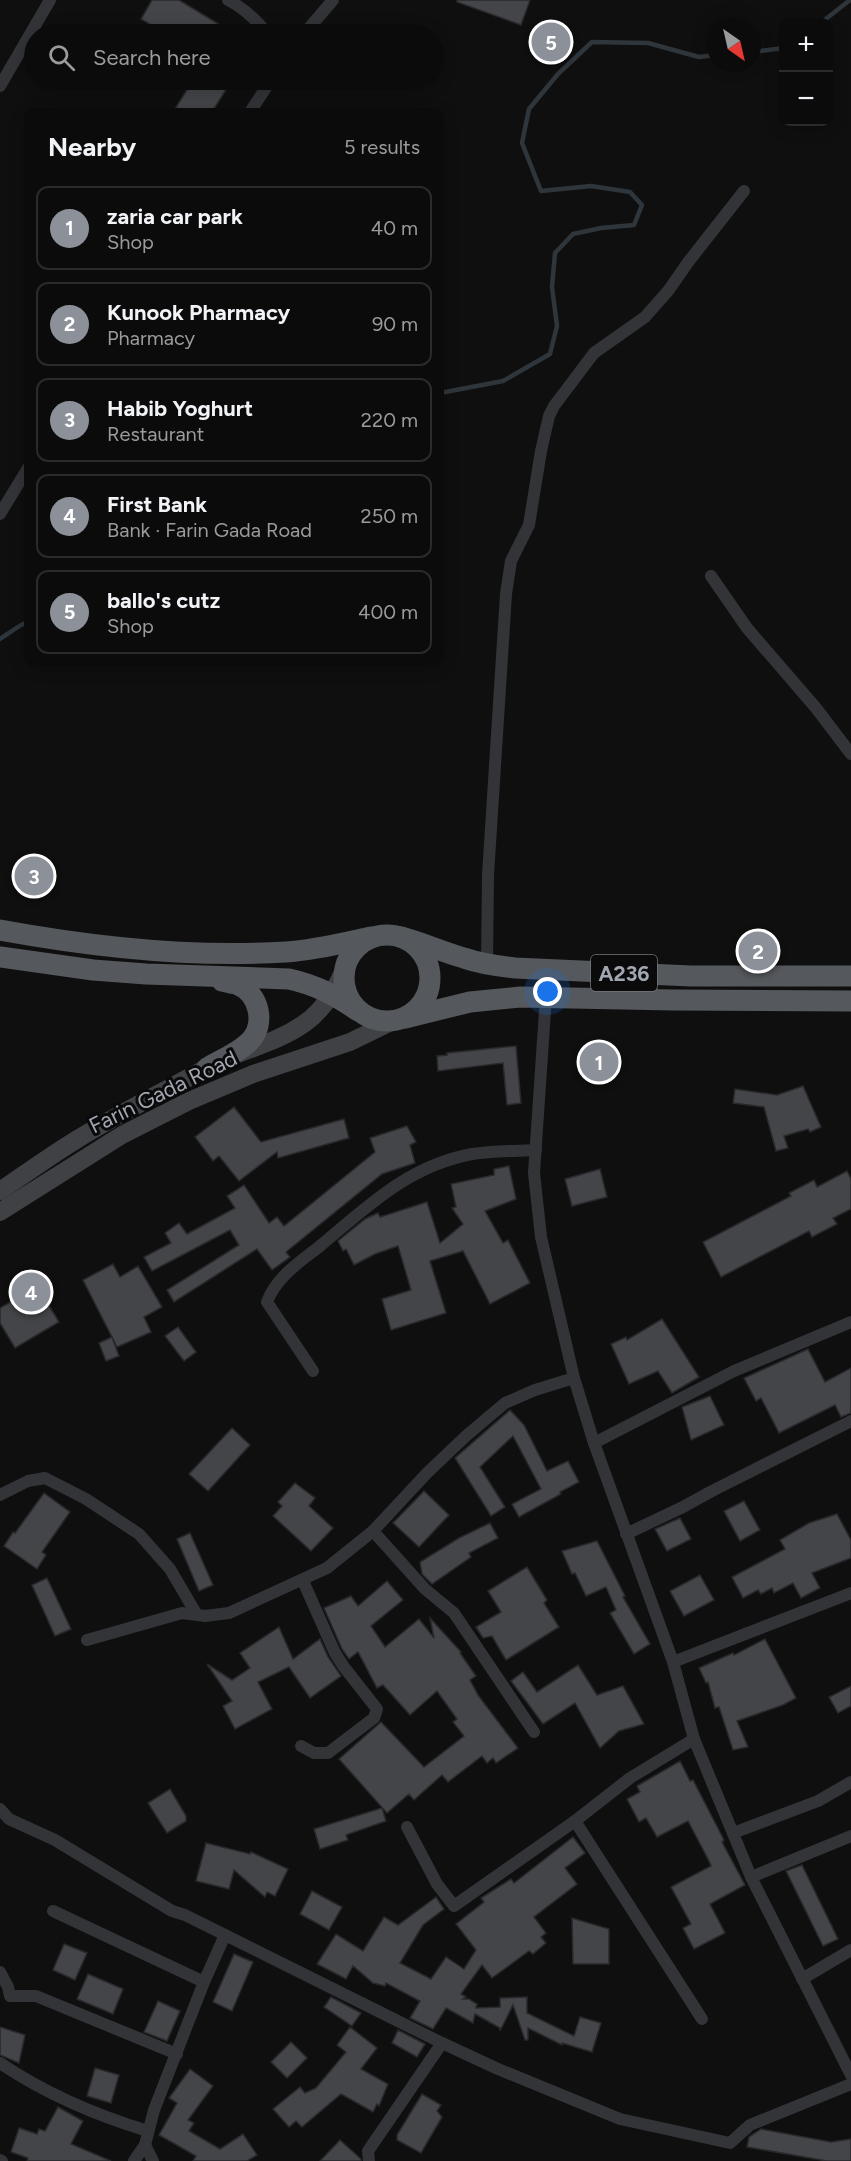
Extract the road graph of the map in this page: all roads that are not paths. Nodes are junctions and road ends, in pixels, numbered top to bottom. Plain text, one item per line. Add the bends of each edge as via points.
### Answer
1 (50, 0) edge
2 (228, 0) edge
3 (333, 0) edge
4 (36, 24) edge
5 (259, 24) edge
6 (313, 24) edge
7 (24, 45) edge
8 (0, 86) edge
9 (264, 90) edge
10 (252, 108) edge
11 (744, 190) dead end
12 (24, 474) edge
13 (2, 507) edge
14 (711, 576) dead end
15 (851, 754) edge
16 (0, 930) edge
17 (371, 937) junction
18 (401, 937) junction
19 (0, 957) edge
20 (487, 965) junction
21 (343, 972) junction
22 (851, 976) edge
23 (200, 977) junction
24 (332, 994) junction
25 (546, 996) junction
26 (851, 1001) edge
27 (358, 1011) junction
28 (398, 1020) junction
29 (207, 1068) junction
30 (536, 1150) junction
31 (0, 1191) edge
32 (0, 1212) edge
33 (851, 1322) edge
34 (313, 1371) dead end
35 (574, 1378) junction
36 (851, 1421) edge
37 (594, 1443) junction
38 (0, 1495) edge
39 (373, 1531) junction
40 (626, 1534) junction
41 (303, 1581) junction
42 (851, 1593) edge
43 (197, 1615) junction
44 (87, 1640) dead end
45 (673, 1662) junction
46 (534, 1732) dead end
47 (694, 1739) junction
48 (302, 1746) dead end
49 (851, 1782) edge
50 (0, 1809) edge
51 (575, 1821) junction
52 (407, 1827) dead end
53 (733, 1833) junction
54 (851, 1836) edge
55 (752, 1877) junction
56 (53, 1911) dead end
57 (225, 1935) junction
58 (851, 1950) edge
59 (0, 1972) edge
60 (802, 1979) junction
61 (204, 1982) junction
62 (702, 2019) dead end
63 (441, 2043) junction
64 (177, 2054) junction
65 (0, 2063) edge
66 (851, 2075) edge
67 (851, 2084) edge
68 (148, 2131) junction
69 (145, 2145) junction
70 (134, 2161) edge
71 (153, 2161) edge
72 (369, 2161) edge

1 - 4 street
2 - 5 street
3 - 6 street
7 - 8 street
9 - 10 street
11 - 20 street via 653,309 594,353 549,416 529,525 511,561 506,594 488,875
12 - 13 street
14 - 15 street via 747,628
16 - 17 highway, A236 via 131,948 197,952 287,952
17 - 18 highway, A236
17 - 21 highway via 357,946
18 - 20 highway, A236
18 - 28 highway via 423,954 430,980 423,1002
19 - 23 highway, A236 via 93,970
20 - 22 highway, A236 via 691,976
21 - 24 main road, Farin Gada Road
21 - 27 highway via 344,990
23 - 24 highway, A236 via 289,979
23 - 29 highway, A236 via 246,990 260,1017 255,1035 248,1042
24 - 27 highway, A236
24 - 29 main road, Farin Gada Road via 317,1013 290,1033
25 - 26 highway, A236
25 - 28 highway, A236 via 470,1002
25 - 30 street
27 - 28 highway, A236 via 375,1021
28 - 32 main road, Farin Gada Road via 350,1042 253,1074 180,1105 122,1135
29 - 31 main road, Farin Gada Road via 78,1139
30 - 34 street via 473,1154 408,1176 288,1272 267,1302
30 - 35 street via 534,1173 541,1237
33 - 37 street via 734,1371
35 - 37 street
35 - 39 street via 505,1403 427,1473
36 - 40 street
37 - 40 street
38 - 43 street via 28,1481 45,1478 86,1499 139,1534 170,1569
39 - 41 street via 327,1568
39 - 46 street via 425,1589 454,1614
40 - 45 street
41 - 43 street via 229,1613
41 - 48 street via 335,1653 377,1709 374,1718 327,1753 315,1753
42 - 45 street
43 - 44 street via 182,1613
45 - 47 street
47 - 51 street via 630,1778
47 - 53 street
49 - 53 street via 818,1801
50 - 57 street via 9,1819 55,1840 172,1911
51 - 52 street via 454,1906 437,1884
51 - 62 street
53 - 55 street
54 - 55 street
55 - 60 street
56 - 61 street
57 - 61 street
57 - 63 street
58 - 60 street
59 - 64 street via 10,1996 36,1996
60 - 66 street
61 - 64 street
63 - 67 street via 620,2120 730,2143 750,2125
63 - 72 street via 368,2151
64 - 68 street
65 - 68 street via 36,2087
68 - 69 street
69 - 70 street
69 - 71 street

